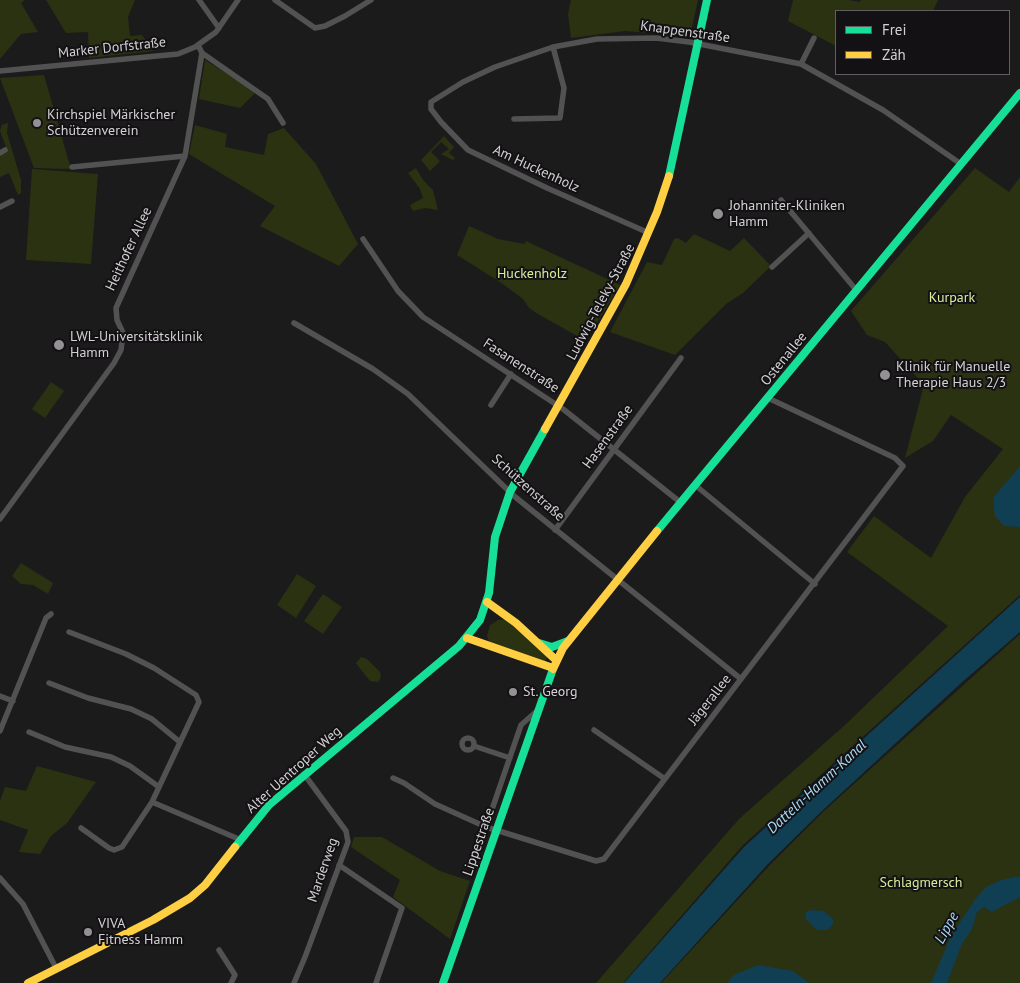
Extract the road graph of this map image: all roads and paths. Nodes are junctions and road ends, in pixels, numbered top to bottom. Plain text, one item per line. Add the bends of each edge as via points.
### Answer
1 (199, 0) edge
2 (238, 0) edge
3 (275, 0) edge
4 (371, 0) edge
5 (707, 0) edge
6 (219, 28) junction
7 (814, 38) dead end
8 (698, 44) junction
9 (198, 45) junction
10 (553, 47) junction
11 (202, 54) junction
12 (801, 64) junction
13 (0, 72) edge
14 (1020, 93) edge
15 (430, 105) joint
16 (514, 118) dead end
17 (284, 123) dead end
18 (185, 156) junction
19 (961, 164) junction
20 (72, 167) dead end
21 (782, 200) dead end
22 (12, 201) dead end
23 (0, 207) edge
24 (649, 233) junction
25 (809, 233) junction
26 (363, 239) dead end
27 (772, 267) dead end
28 (857, 291) junction
29 (294, 323) dead end
30 (681, 358) dead end
31 (511, 374) junction
32 (768, 398) junction
33 (491, 405) dead end
34 (559, 406) junction
35 (614, 449) junction
36 (696, 486) junction
37 (510, 492) junction
38 (680, 502) junction
39 (0, 519) edge
40 (556, 530) junction
41 (618, 579) junction
42 (815, 584) junction
43 (487, 602) junction
44 (50, 614) dead end
45 (69, 632) dead end
46 (467, 638) junction
47 (535, 640) junction
48 (568, 641) junction
49 (556, 660) junction
50 (533, 662) junction
51 (553, 668) junction
52 (741, 679) junction
53 (548, 682) junction
54 (48, 683) dead end
55 (0, 696) edge
56 (13, 701) junction
57 (538, 710) junction
58 (594, 730) dead end
59 (0, 731) edge
60 (29, 732) dead end
61 (180, 742) junction
62 (474, 746) dead end
63 (510, 758) junction
64 (304, 774) junction
65 (393, 778) dead end
66 (665, 778) junction
67 (159, 787) junction
68 (152, 802) junction
69 (486, 827) junction
70 (80, 828) dead end
71 (496, 831) junction
72 (241, 840) junction
73 (340, 865) junction
74 (0, 878) edge
75 (219, 950) dead end
76 (56, 968) junction
77 (28, 983) edge
78 (231, 983) edge
79 (294, 983) edge
80 (376, 983) edge
81 (443, 983) edge

1 - 6 street
2 - 6 street, Marker Dorfstraße
3 - 4 street via 318,28
5 - 8 street, Ludwig-Teleky-Straße
6 - 9 street, Marker Dorfstraße
7 - 12 street
8 - 10 street, Knappenstraße via 624,37
8 - 12 street, Knappenstraße
8 - 24 street, Ludwig-Teleky-Straße via 670,173
9 - 11 street
9 - 13 street, Marker Dorfstraße via 178,54
10 - 15 street, Knappenstraße via 514,59 463,82
10 - 16 street via 564,88 560,118
11 - 17 street via 268,99
11 - 18 street, Heithofer Allee
12 - 19 street, Knappenstraße via 883,110
14 - 19 street, Ostenallee
15 - 24 street, Am Huckenholz via 456,140 474,154
18 - 20 street
18 - 39 street, Heithofer Allee via 116,308 123,333 121,350 114,364
19 - 28 street, Ostenallee
21 - 25 street
22 - 23 street
24 - 34 street, Ludwig-Teleky-Straße via 626,284
25 - 27 street
25 - 28 street
26 - 31 street, Fasanenstraße via 398,291 422,317
28 - 32 street, Ostenallee
29 - 37 street, Schützenstraße via 401,389 426,409
30 - 35 street, Hasenstraße
31 - 33 street
31 - 34 street, Fasanenstraße
32 - 36 street, Ostenallee
32 - 42 street, Jägerallee via 895,458 903,466
34 - 35 street, Fasanenstraße
34 - 37 street, Ludwig-Teleky-Straße
35 - 38 street, Fasanenstraße
35 - 40 street, Hasenstraße
36 - 38 street, Ostenallee
36 - 42 street
37 - 40 street, Schützenstraße
37 - 43 street, Ludwig-Teleky-Straße via 495,537
38 - 41 street, Ostenallee
40 - 41 street, Schützenstraße
41 - 48 street, Ostenallee
41 - 52 street, Schützenstraße
42 - 52 street, Jägerallee
43 - 46 street, Alter Uentroper Weg via 480,620
43 - 47 street
44 - 56 street
45 - 61 street via 154,668 198,698 199,704
46 - 50 street
46 - 64 street, Alter Uentroper Weg
47 - 48 street via 552,647
47 - 49 street
48 - 49 street, Ostenallee
49 - 51 street, Lippestraße
50 - 51 street
50 - 53 street
51 - 53 street, Lippestraße
52 - 66 street, Jägerallee
53 - 57 street, Lippestraße
54 - 61 street via 131,709 152,719
55 - 56 street
56 - 59 street
57 - 63 street, Lippestraße via 521,726
57 - 71 street, Lippestraße
58 - 66 street
60 - 67 street via 65,747 111,757
61 - 67 street
62 - 63 street
63 - 69 street, Lippestraße
64 - 72 street, Alter Uentroper Weg via 262,812
64 - 73 street, Marderweg via 346,831 348,842
65 - 69 street via 435,804
66 - 71 street, Jägerallee via 600,860
67 - 68 street
68 - 70 street via 119,849 110,848
68 - 72 street
69 - 71 street
71 - 81 street, Lippestraße
72 - 76 street, Alter Uentroper Weg via 205,885 190,898
73 - 79 street, Marderweg
73 - 80 street via 402,908
74 - 76 street via 23,904
75 - 78 street via 235,975
76 - 77 street, Alter Uentroper Weg

